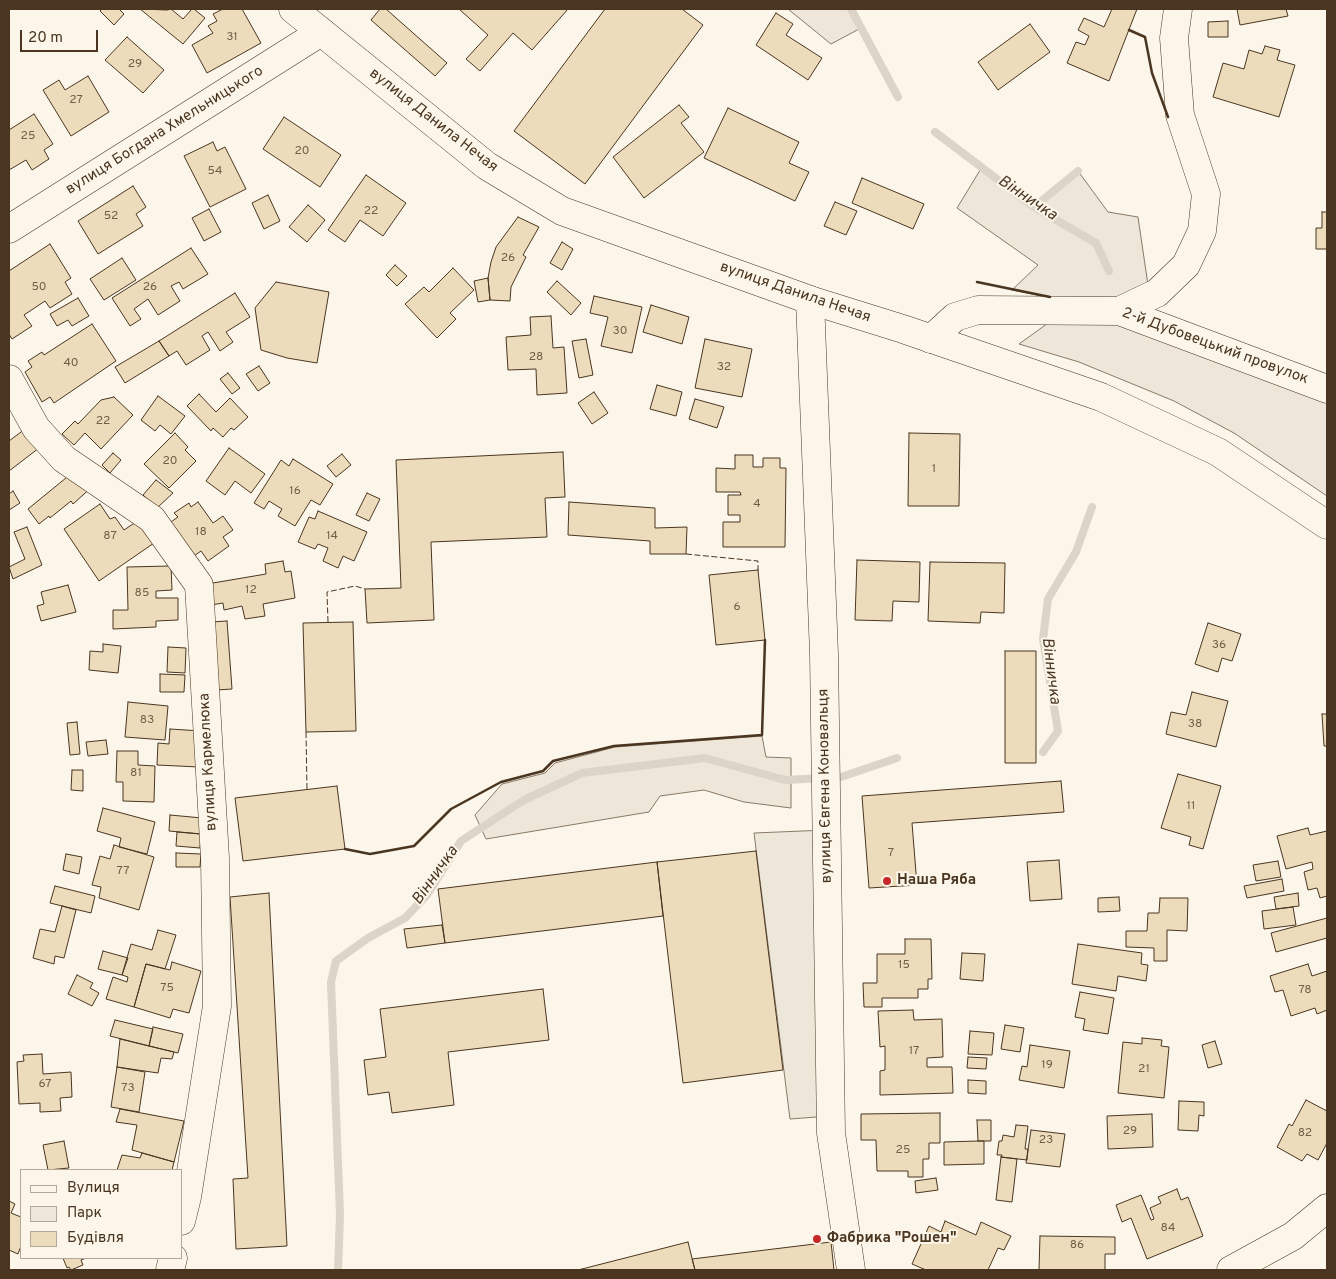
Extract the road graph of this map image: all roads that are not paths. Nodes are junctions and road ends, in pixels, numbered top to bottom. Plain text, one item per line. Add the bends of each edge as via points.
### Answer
1 (293, 9) edge
2 (1178, 9) edge
3 (321, 32) junction
4 (9, 229) edge
5 (810, 300) junction
6 (1118, 311) junction
7 (931, 338) junction
8 (9, 379) edge
9 (1327, 389) edge
10 (1327, 525) edge
11 (1327, 1208) edge
12 (182, 1217) edge
13 (851, 1270) edge
14 (1231, 1270) edge

1 - 3 street, вулиця Данила Нечая
2 - 6 street via 1174,38 1180,115 1206,194 1202,232 1186,265 1157,293
3 - 4 street, вулиця Богдана Хмельницького
3 - 5 street, вулиця Данила Нечая via 488,166 562,211
5 - 7 street, вулиця Данила Нечая
5 - 13 street, вулиця Євгена Коновальця via 824,654 830,1133
6 - 7 street, 2-й Дубовецький провулок via 978,310 955,316
6 - 9 street, 2-й Дубовецький провулок
7 - 10 street, вулиця Данила Нечая via 1101,397 1191,439 1218,452
8 - 12 street, вулиця Кармелюка via 36,428 64,458 152,519 199,585 215,858 217,1006
11 - 14 street via 1293,1236

